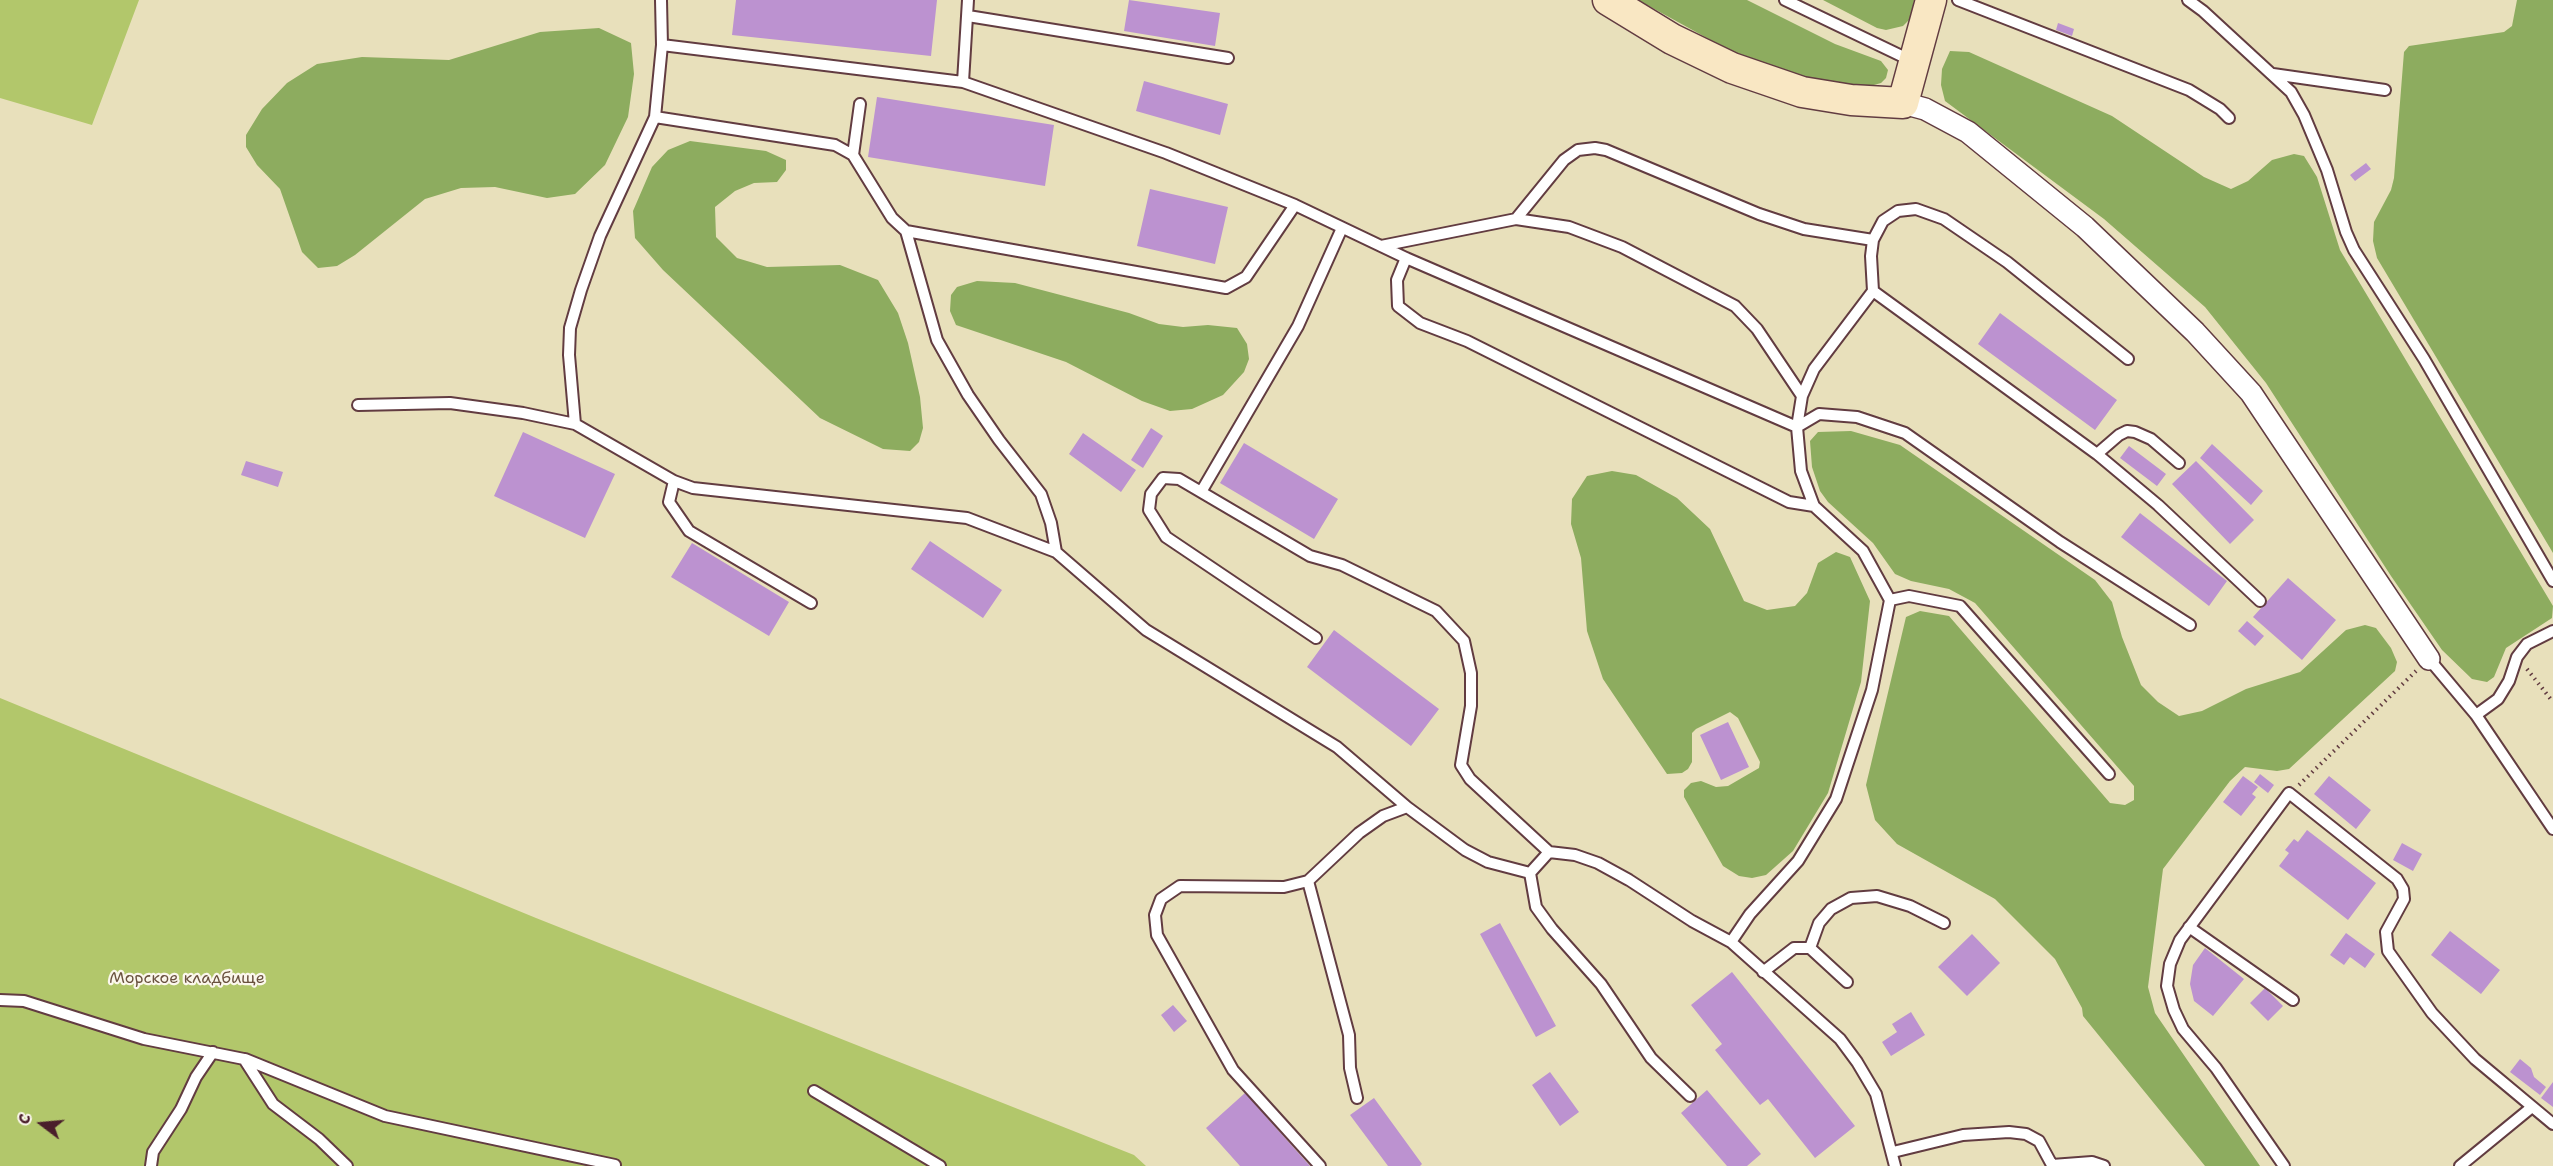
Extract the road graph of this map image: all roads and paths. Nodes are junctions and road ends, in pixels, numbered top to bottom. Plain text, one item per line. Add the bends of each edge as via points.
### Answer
1 (661, 0) edge
2 (968, 0) edge
3 (1608, 0) edge
4 (1785, 0) edge
5 (1931, 0) edge
6 (1958, 0) edge
7 (2188, 0) edge
8 (968, 16) junction
9 (662, 45) junction
10 (1228, 58) dead end
11 (1913, 62) junction
12 (2273, 74) junction
13 (963, 82) junction
14 (2385, 90) dead end
15 (1903, 103) junction
16 (860, 105) dead end
17 (655, 117) junction
18 (2229, 118) dead end
19 (853, 155) junction
20 (1294, 206) junction
21 (1516, 219) junction
22 (1342, 228) junction
23 (906, 231) junction
24 (1873, 240) junction
25 (1380, 246) junction
26 (1406, 258) junction
27 (1872, 291) junction
28 (2128, 359) dead end
29 (1802, 396) junction
30 (358, 405) dead end
31 (576, 424) junction
32 (1797, 427) junction
33 (2097, 454) junction
34 (2179, 463) dead end
35 (674, 481) junction
36 (1201, 492) junction
37 (1814, 507) junction
38 (1056, 552) junction
39 (2553, 581) edge
40 (1890, 600) junction
41 (2260, 601) dead end
42 (811, 603) dead end
43 (2190, 626) dead end
44 (2553, 631) edge
45 (1316, 638) dead end
46 (2517, 657) junction
47 (2428, 659) junction
48 (2553, 702) edge
49 (2476, 715) junction
50 (2109, 774) dead end
51 (2289, 794) junction
52 (1407, 807) junction
53 (2553, 829) edge
54 (1549, 852) junction
55 (1530, 873) junction
56 (1308, 881) junction
57 (1944, 923) dead end
58 (2189, 927) junction
59 (1731, 942) junction
60 (1810, 948) junction
61 (1763, 972) junction
62 (1847, 982) dead end
63 (2293, 999) dead end
64 (0, 1000) edge
65 (213, 1052) junction
66 (244, 1059) junction
67 (814, 1091) dead end
68 (1690, 1096) dead end
69 (1357, 1098) dead end
70 (2532, 1107) junction
71 (2553, 1124) edge
72 (1893, 1152) junction
73 (2052, 1165) edge
74 (151, 1166) edge
75 (347, 1166) edge
76 (615, 1166) edge
77 (940, 1166) edge
78 (1320, 1166) edge
79 (1895, 1166) edge
80 (2104, 1166) edge
81 (2284, 1166) edge
82 (2460, 1166) edge

1 - 9 lane
2 - 8 lane
3 - 15 main road via 1672,39 1732,68 1802,92
4 - 11 lane
5 - 11 main road
6 - 18 lane via 2189,90
7 - 12 lane
8 - 10 lane
8 - 13 lane
9 - 13 lane
9 - 17 lane
11 - 15 main road
12 - 14 lane
12 - 39 lane via 2291,92 2304,115 2354,250 2424,359
13 - 20 lane via 1166,153
15 - 47 street via 1925,109 1968,132 2085,227 2195,332 2251,393
16 - 19 lane
17 - 19 lane via 835,145
17 - 31 lane via 600,236 570,328
19 - 23 lane via 892,218
20 - 22 lane
20 - 23 lane via 1246,277 1226,288
21 - 24 lane via 1564,160 1578,150 1595,148 1804,229
21 - 25 lane
21 - 29 lane via 1569,227 1622,247 1735,306 1757,329
22 - 25 lane
22 - 36 lane via 1298,326
23 - 38 lane via 937,340 968,395 1041,494
24 - 27 lane
24 - 28 lane via 1883,221 1898,211 1917,209 1944,219 2007,262
25 - 26 lane
26 - 32 lane
26 - 37 lane via 1396,280 1398,306 1420,323 1467,341 1789,502
27 - 29 lane via 1814,369
27 - 33 lane
29 - 32 lane
30 - 31 lane via 450,403
31 - 35 lane
32 - 37 lane via 1801,471
32 - 43 lane via 1819,414 1857,417 1905,433 2060,542
33 - 34 lane via 2127,431 2151,439
33 - 41 lane
35 - 38 lane via 693,488 967,518
35 - 42 lane via 669,502 689,531
36 - 45 lane via 1179,479 1163,478 1151,494 1149,510 1166,537
36 - 54 lane via 1310,556 1342,565 1436,611 1464,641 1471,673 1471,706 1461,765 1470,779
37 - 40 lane via 1863,551
38 - 52 lane via 1146,630 1337,747
40 - 50 lane via 1910,596 1960,606
40 - 59 lane via 1872,690 1836,799 1798,861 1750,914
44 - 46 lane via 2528,644
46 - 48 path
46 - 49 lane via 2498,699
47 - 49 lane
47 - 51 path
49 - 53 lane
51 - 58 lane
51 - 70 lane via 2397,879 2404,899 2386,932 2388,951 2432,1013 2475,1059
52 - 55 lane via 1465,850 1488,862
52 - 56 lane via 1383,816
54 - 55 lane
54 - 59 lane via 1598,863
55 - 68 lane via 1536,907 1601,984 1651,1058
56 - 69 lane via 1349,1035 1350,1068
56 - 78 lane via 1284,887 1180,886 1161,899 1155,915 1157,935 1233,1070
57 - 60 lane via 1910,906 1877,896 1851,898 1831,909 1819,923
58 - 63 lane
58 - 81 lane via 2170,964 2167,986 2174,1010 2183,1029 2216,1068
59 - 61 lane
60 - 61 lane via 1794,948
60 - 62 lane
61 - 72 lane via 1840,1039 1857,1062 1876,1094
64 - 65 lane via 24,1001 144,1039
65 - 66 lane
65 - 74 lane via 153,1152
66 - 75 lane via 273,1104
66 - 76 lane via 385,1116
67 - 77 lane
70 - 71 lane
70 - 82 lane
72 - 73 lane via 1963,1135 2009,1132 2026,1134 2038,1141
72 - 79 lane
73 - 80 lane via 2092,1162

